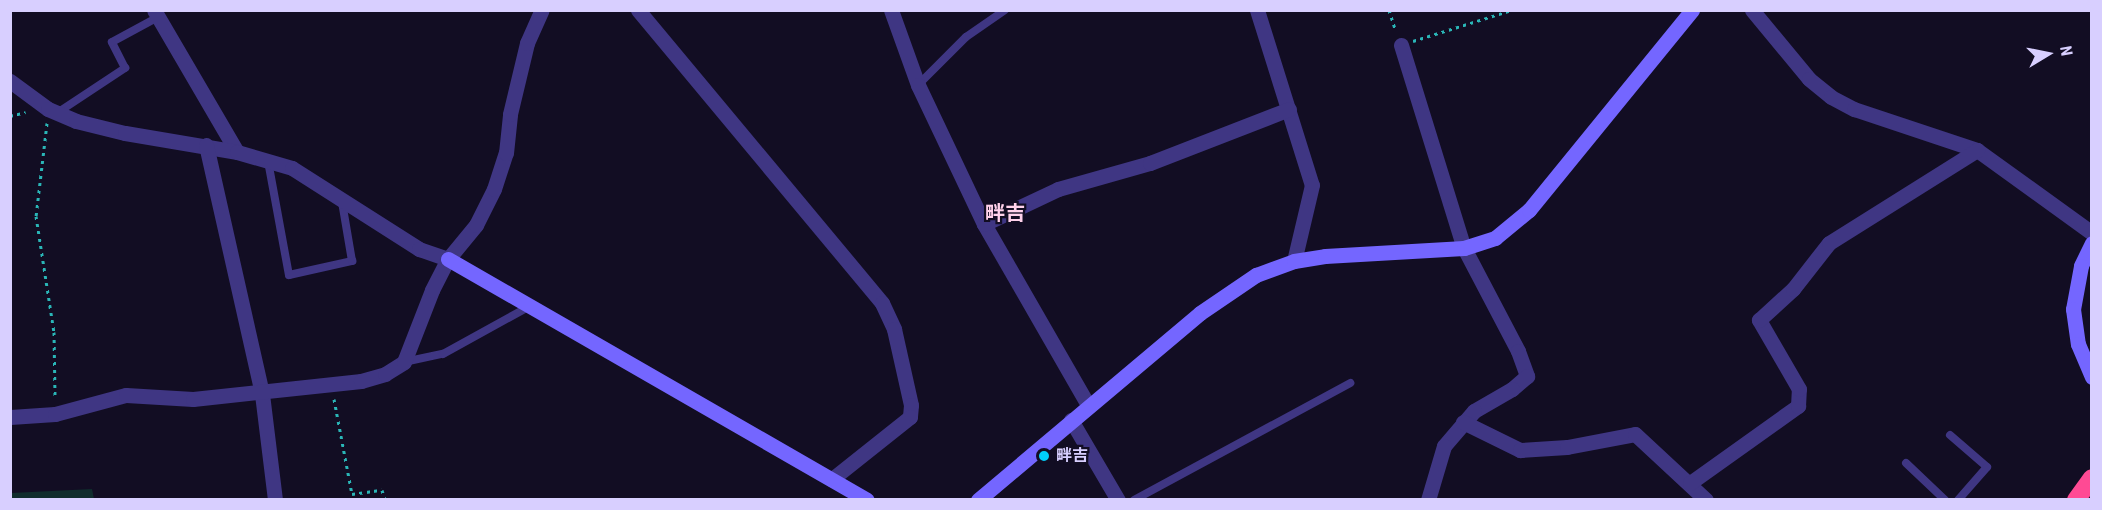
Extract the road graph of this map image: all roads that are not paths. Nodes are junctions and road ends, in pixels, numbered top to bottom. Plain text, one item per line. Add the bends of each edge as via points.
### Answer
1 (542, 10) edge
2 (638, 10) edge
3 (891, 10) edge
4 (1005, 10) edge
5 (1257, 10) edge
6 (1692, 10) edge
7 (1752, 10) edge
8 (156, 14) edge
9 (1401, 45) road end
10 (10, 81) edge
11 (918, 85) junction
12 (1289, 109) junction
13 (52, 111) junction
14 (206, 145) junction
15 (1977, 150) junction
16 (237, 152) junction
17 (267, 160) junction
18 (342, 202) junction
19 (984, 224) junction
20 (2091, 233) edge
21 (2091, 243) edge
22 (1464, 248) junction
23 (448, 260) junction
24 (1294, 261) junction
25 (530, 306) junction
26 (404, 362) junction
27 (2091, 377) edge
28 (1350, 383) dead end
29 (262, 394) junction
30 (1088, 405) junction
31 (10, 417) edge
32 (1071, 420) junction
33 (1463, 422) junction
34 (1950, 435) dead end
35 (1906, 463) dead end
36 (2091, 478) edge
37 (832, 479) junction
38 (1690, 483) junction
39 (275, 500) edge
40 (867, 500) edge
41 (978, 500) edge
42 (1118, 500) edge
43 (1134, 500) edge
44 (1428, 500) edge
45 (1706, 500) edge
46 (1945, 500) edge
47 (1958, 500) edge
48 (2076, 500) edge

1 - 23 street via 526,44 510,114 506,153 494,189 476,225
2 - 37 street via 882,303 894,329 911,405 910,417
3 - 11 street
4 - 11 lane via 966,37
5 - 12 street
6 - 22 street via 1529,210 1495,238
7 - 15 street via 1809,79 1831,97 1891,123
8 - 13 lane via 112,42 125,68
8 - 16 street
9 - 22 street
10 - 13 street
11 - 19 street
12 - 19 street via 1150,163 1058,189
12 - 24 street via 1312,185
13 - 14 street via 125,134
14 - 16 street
14 - 29 street
15 - 20 street
15 - 38 street via 1829,243 1793,289 1759,320 1799,389 1798,406
16 - 17 street
17 - 18 street via 292,168
17 - 18 lane via 289,275 352,261
18 - 23 street via 419,249
19 - 30 street
21 - 27 street via 2081,266 2073,309 2078,344
22 - 24 street
22 - 33 street via 1527,376
23 - 25 street
23 - 26 street
24 - 30 street via 1272,267 1230,291
25 - 26 lane via 443,354
25 - 37 street
26 - 29 street via 385,374
28 - 43 lane
29 - 31 street via 193,399 126,395 55,414
29 - 39 street
30 - 32 street
32 - 41 street
32 - 42 street
33 - 38 street via 1520,450 1567,447 1635,434 1660,461
33 - 44 street via 1443,446
34 - 47 lane via 1987,467
35 - 46 lane
36 - 48 highway
37 - 40 street
38 - 45 street

